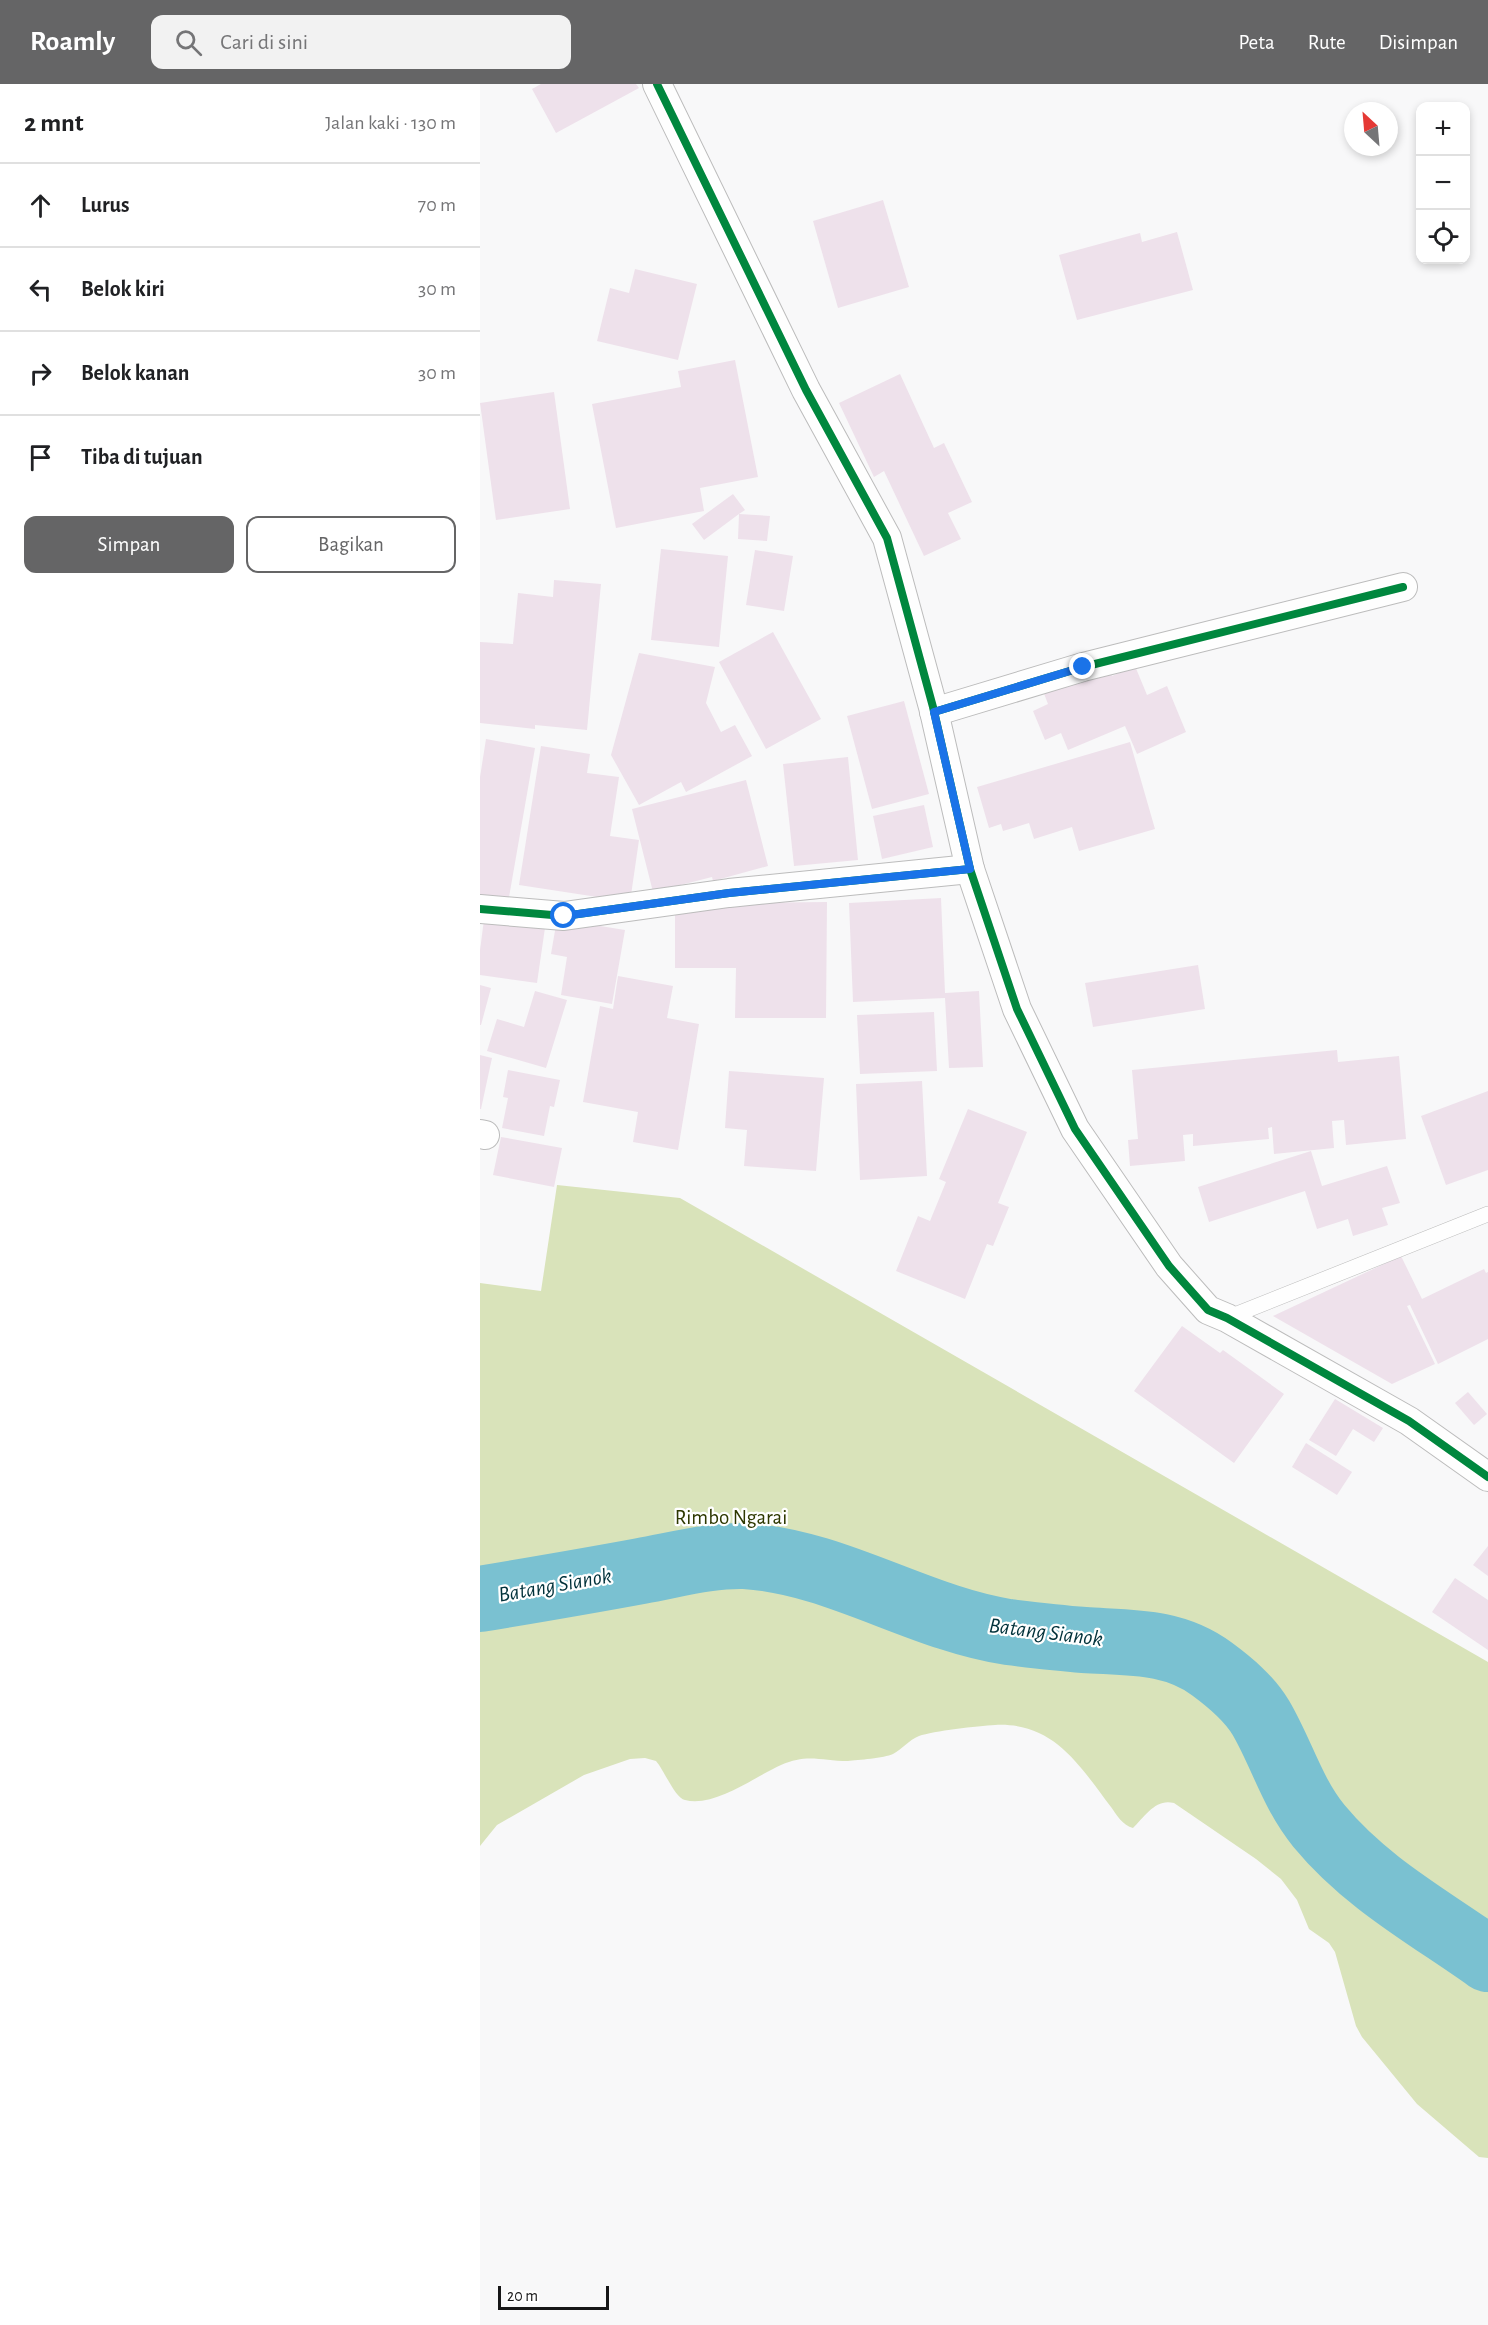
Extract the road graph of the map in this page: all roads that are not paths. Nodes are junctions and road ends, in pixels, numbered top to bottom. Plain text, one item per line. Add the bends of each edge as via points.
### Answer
1 (657, 84) edge
2 (1403, 587) dead end
3 (934, 712) junction
4 (970, 869) junction
5 (480, 909) edge
6 (1488, 1214) edge
7 (1227, 1318) junction
8 (1488, 1477) edge

1 - 3 street via 806,390 887,538
2 - 3 street via 1083,667
3 - 4 street
4 - 5 street via 729,893 564,916
4 - 7 street via 1017,1009 1075,1129 1168,1266 1208,1310
6 - 7 lane
7 - 8 street via 1410,1421

